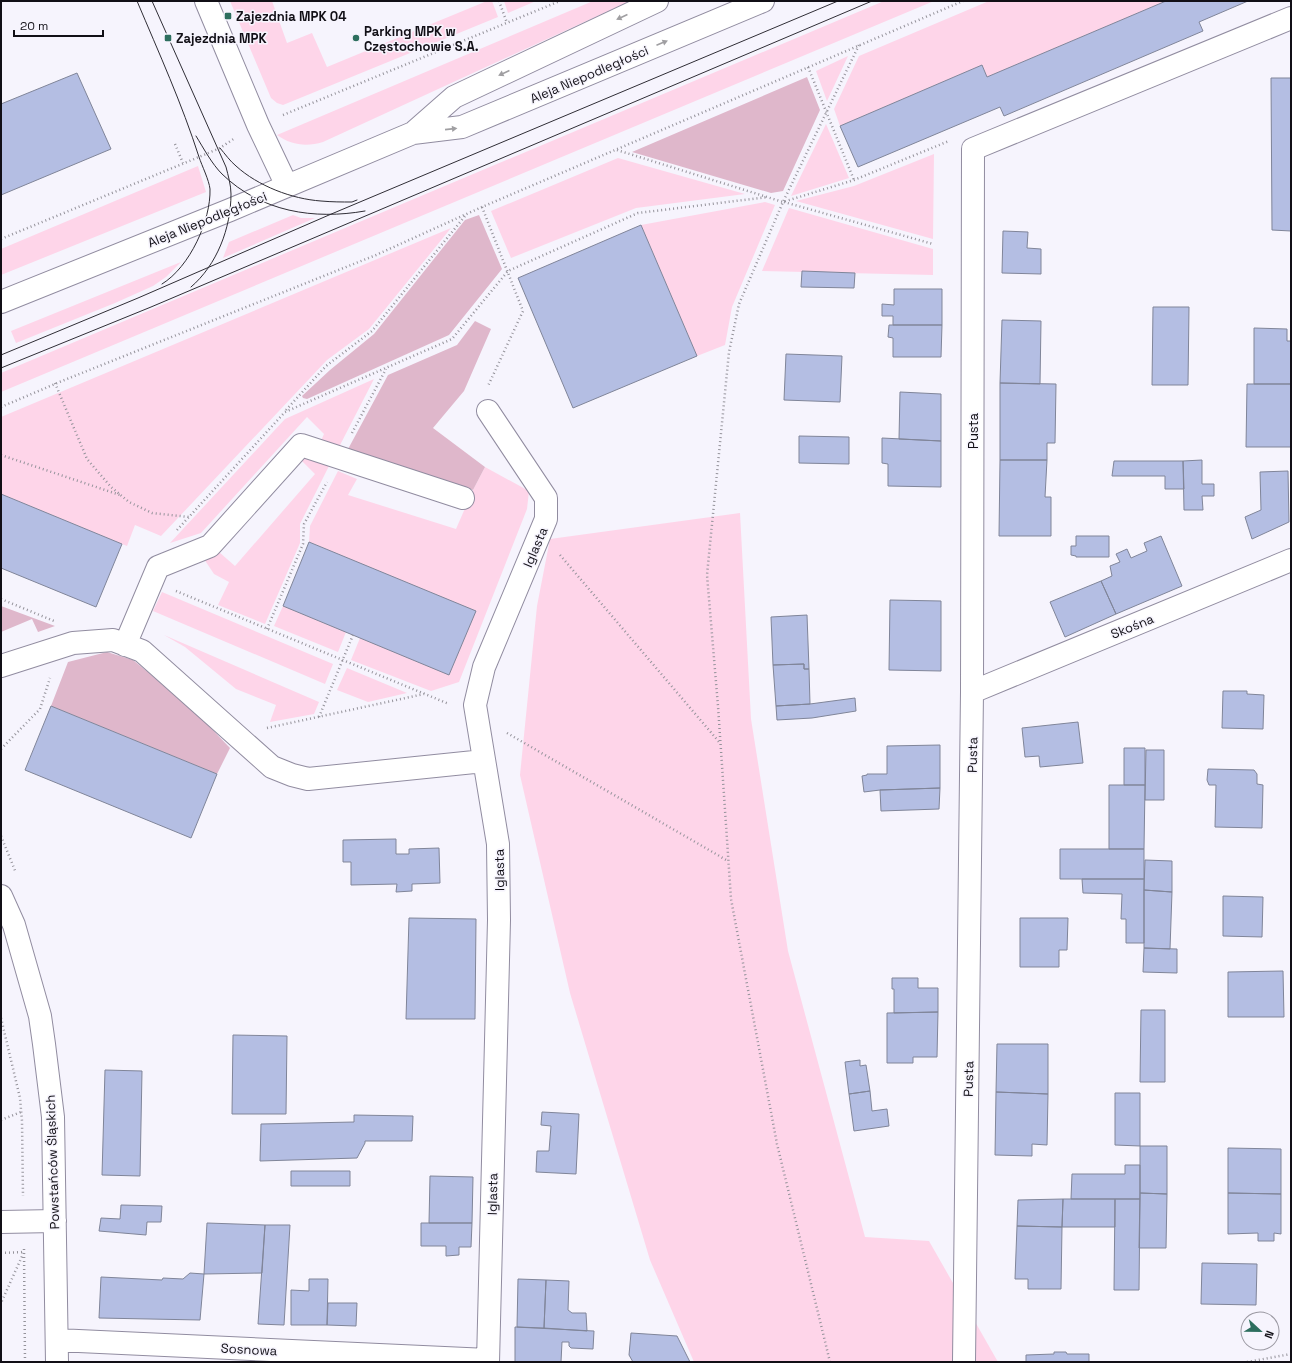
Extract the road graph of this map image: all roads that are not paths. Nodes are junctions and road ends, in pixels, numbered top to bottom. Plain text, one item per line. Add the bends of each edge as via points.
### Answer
1 (206, 1) edge
2 (657, 1) edge
3 (763, 1) edge
4 (1291, 18) edge
5 (413, 133) junction
6 (287, 186) junction
7 (1, 302) edge
8 (488, 410) road end
9 (463, 498) dead end
10 (1291, 560) edge
11 (125, 645) junction
12 (1, 666) edge
13 (972, 692) junction
14 (484, 761) junction
15 (1, 896) edge
16 (55, 1221) junction
17 (1, 1222) edge
18 (57, 1340) junction
19 (488, 1361) edge
20 (57, 1362) edge
21 (964, 1362) edge

1 - 6 street via 258,125
2 -> 5 street, Aleja Niepodległości via 454,97
5 -> 3 street, Aleja Niepodległości via 462,127
4 - 13 street, Pusta via 965,143
5 - 6 street, Aleja Niepodległości
6 - 7 street, Aleja Niepodległości
8 - 14 street, Iglasta via 546,498 546,520 484,667 475,705
9 - 11 street via 302,445 210,546 158,567
10 - 13 street, Skośna
11 - 12 street via 113,640 73,643
11 - 14 street via 142,651 272,767 292,775 308,779
13 - 21 street, Pusta
14 - 19 street, Iglasta via 498,844 499,920
15 - 16 street, Powstańców Śląskich via 14,925 40,1016 53,1117
16 - 17 street
16 - 18 street, Powstańców Śląskich
18 - 19 street, Sosnowa
18 - 20 street, Powstańców Śląskich

